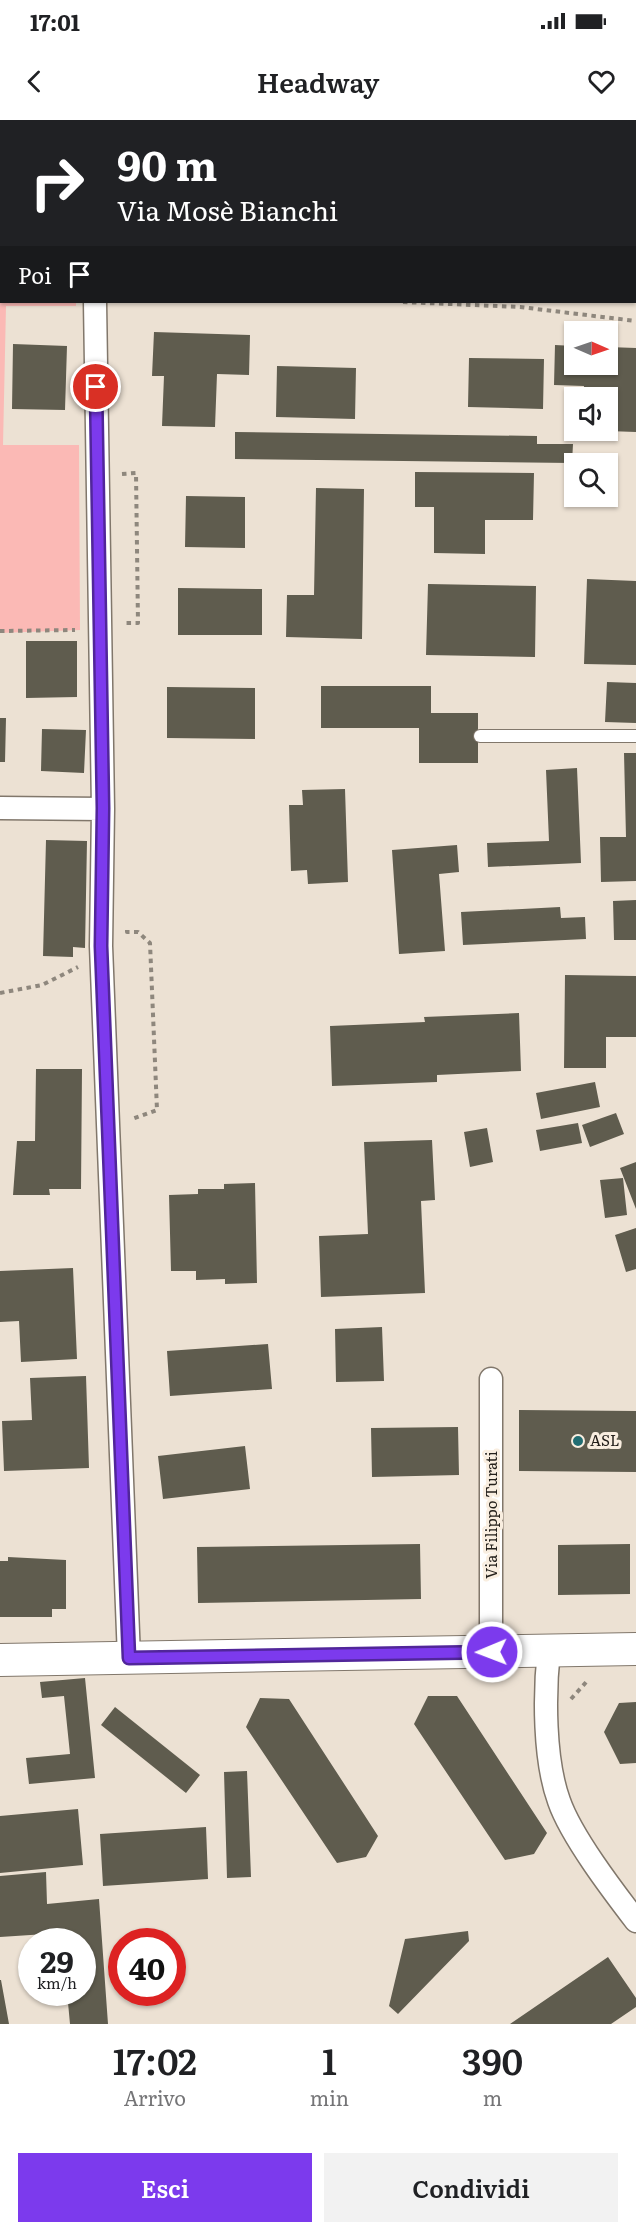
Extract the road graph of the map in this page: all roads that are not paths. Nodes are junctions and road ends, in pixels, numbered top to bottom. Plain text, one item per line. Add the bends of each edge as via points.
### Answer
1 (95, 303) edge
2 (480, 736) dead end
3 (636, 736) edge
4 (0, 808) edge
5 (103, 808) junction
6 (491, 1378) dead end
7 (636, 1649) edge
8 (549, 1650) junction
9 (492, 1652) junction
10 (129, 1658) junction
11 (0, 1660) edge
12 (636, 1921) edge

1 - 5 street via 109,626
2 - 3 lane
4 - 5 street
5 - 10 street via 101,946
6 - 9 street, Via Filippo Turati
7 - 8 street
8 - 9 street
8 - 12 street via 546,1706 558,1800 570,1826
9 - 10 street
10 - 11 street

